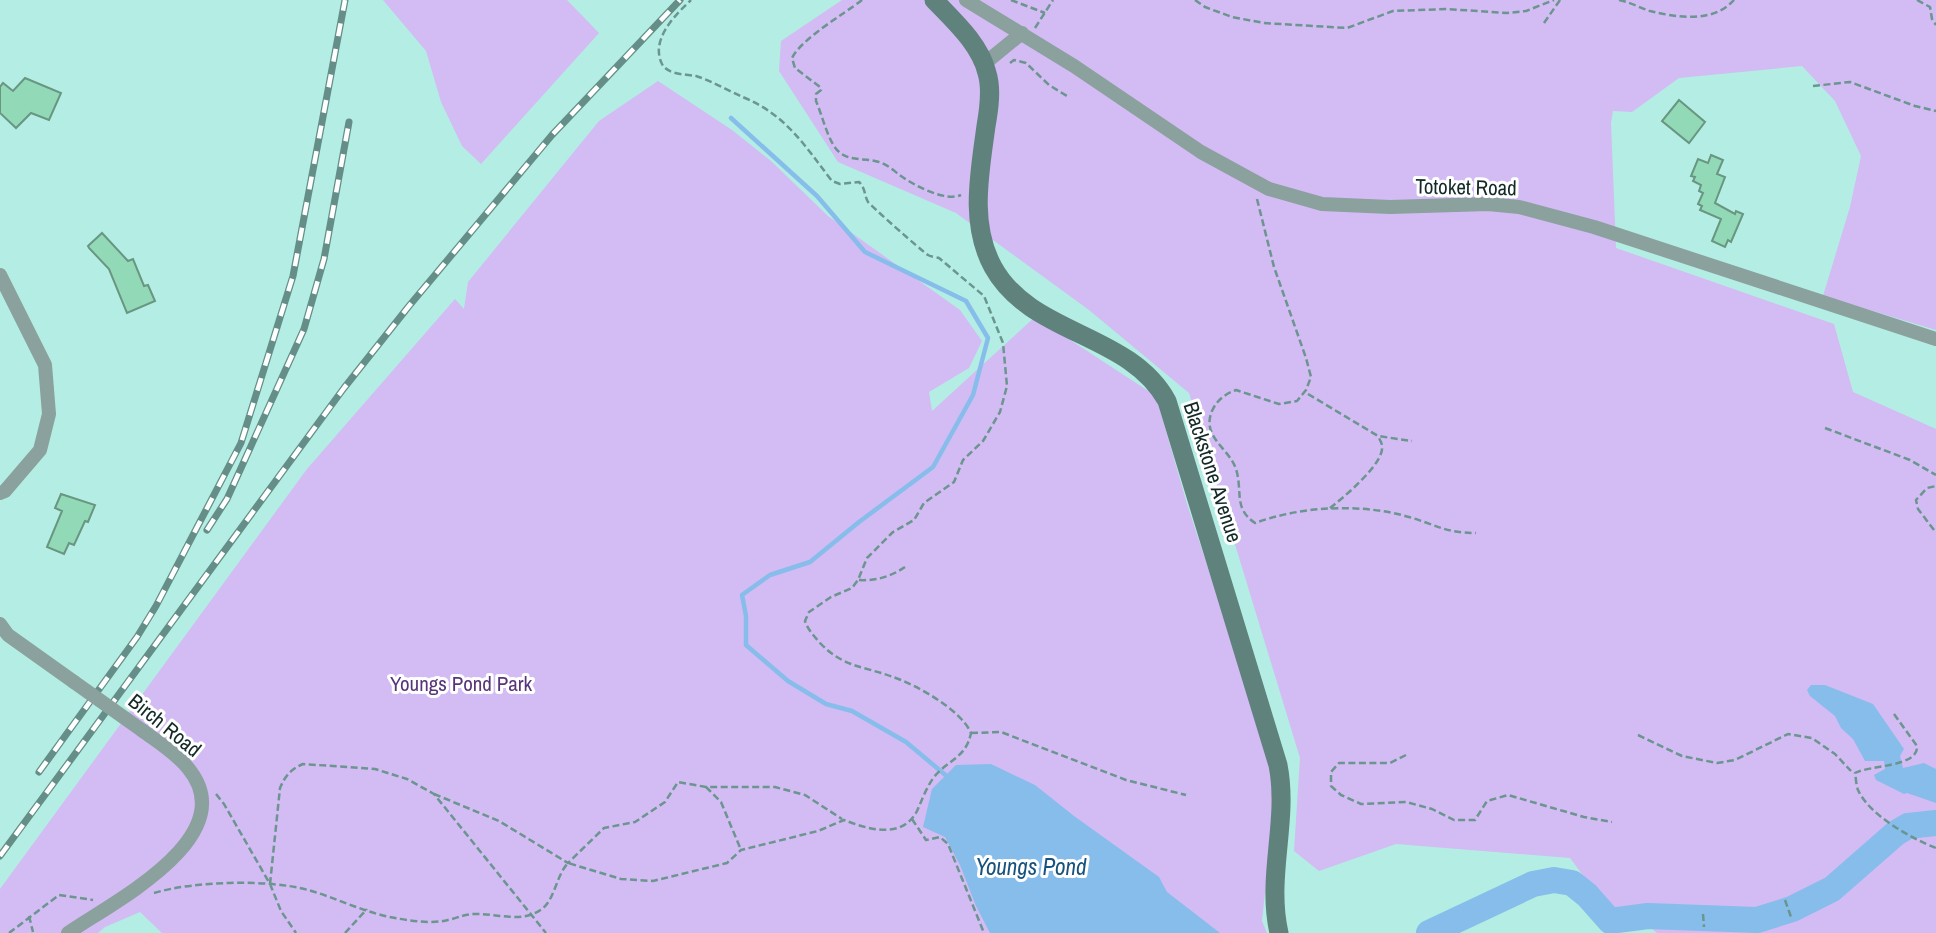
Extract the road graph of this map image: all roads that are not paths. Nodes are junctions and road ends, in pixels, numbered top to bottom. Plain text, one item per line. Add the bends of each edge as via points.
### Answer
1 (934, 0) edge
2 (966, 0) edge
3 (1028, 32) junction
4 (986, 71) junction
5 (0, 275) edge
6 (1936, 340) edge
7 (0, 493) edge
8 (0, 624) edge
9 (68, 933) edge
10 (1279, 933) edge

1 - 4 main road via 965,33
2 - 3 street, Totoket Road
3 - 4 street
3 - 6 street, Totoket Road via 1200,152 1269,189 1322,204 1488,204 1538,211
4 - 10 main road, Blackstone Avenue via 989,103 978,212 994,269 1011,292 1030,306 1144,370 1160,387 1175,423 1278,765 1282,805 1274,880
5 - 7 street via 45,365 49,414 40,450
8 - 9 street, Birch Road, bridge via 8,635 189,768 200,791 196,827 178,854

